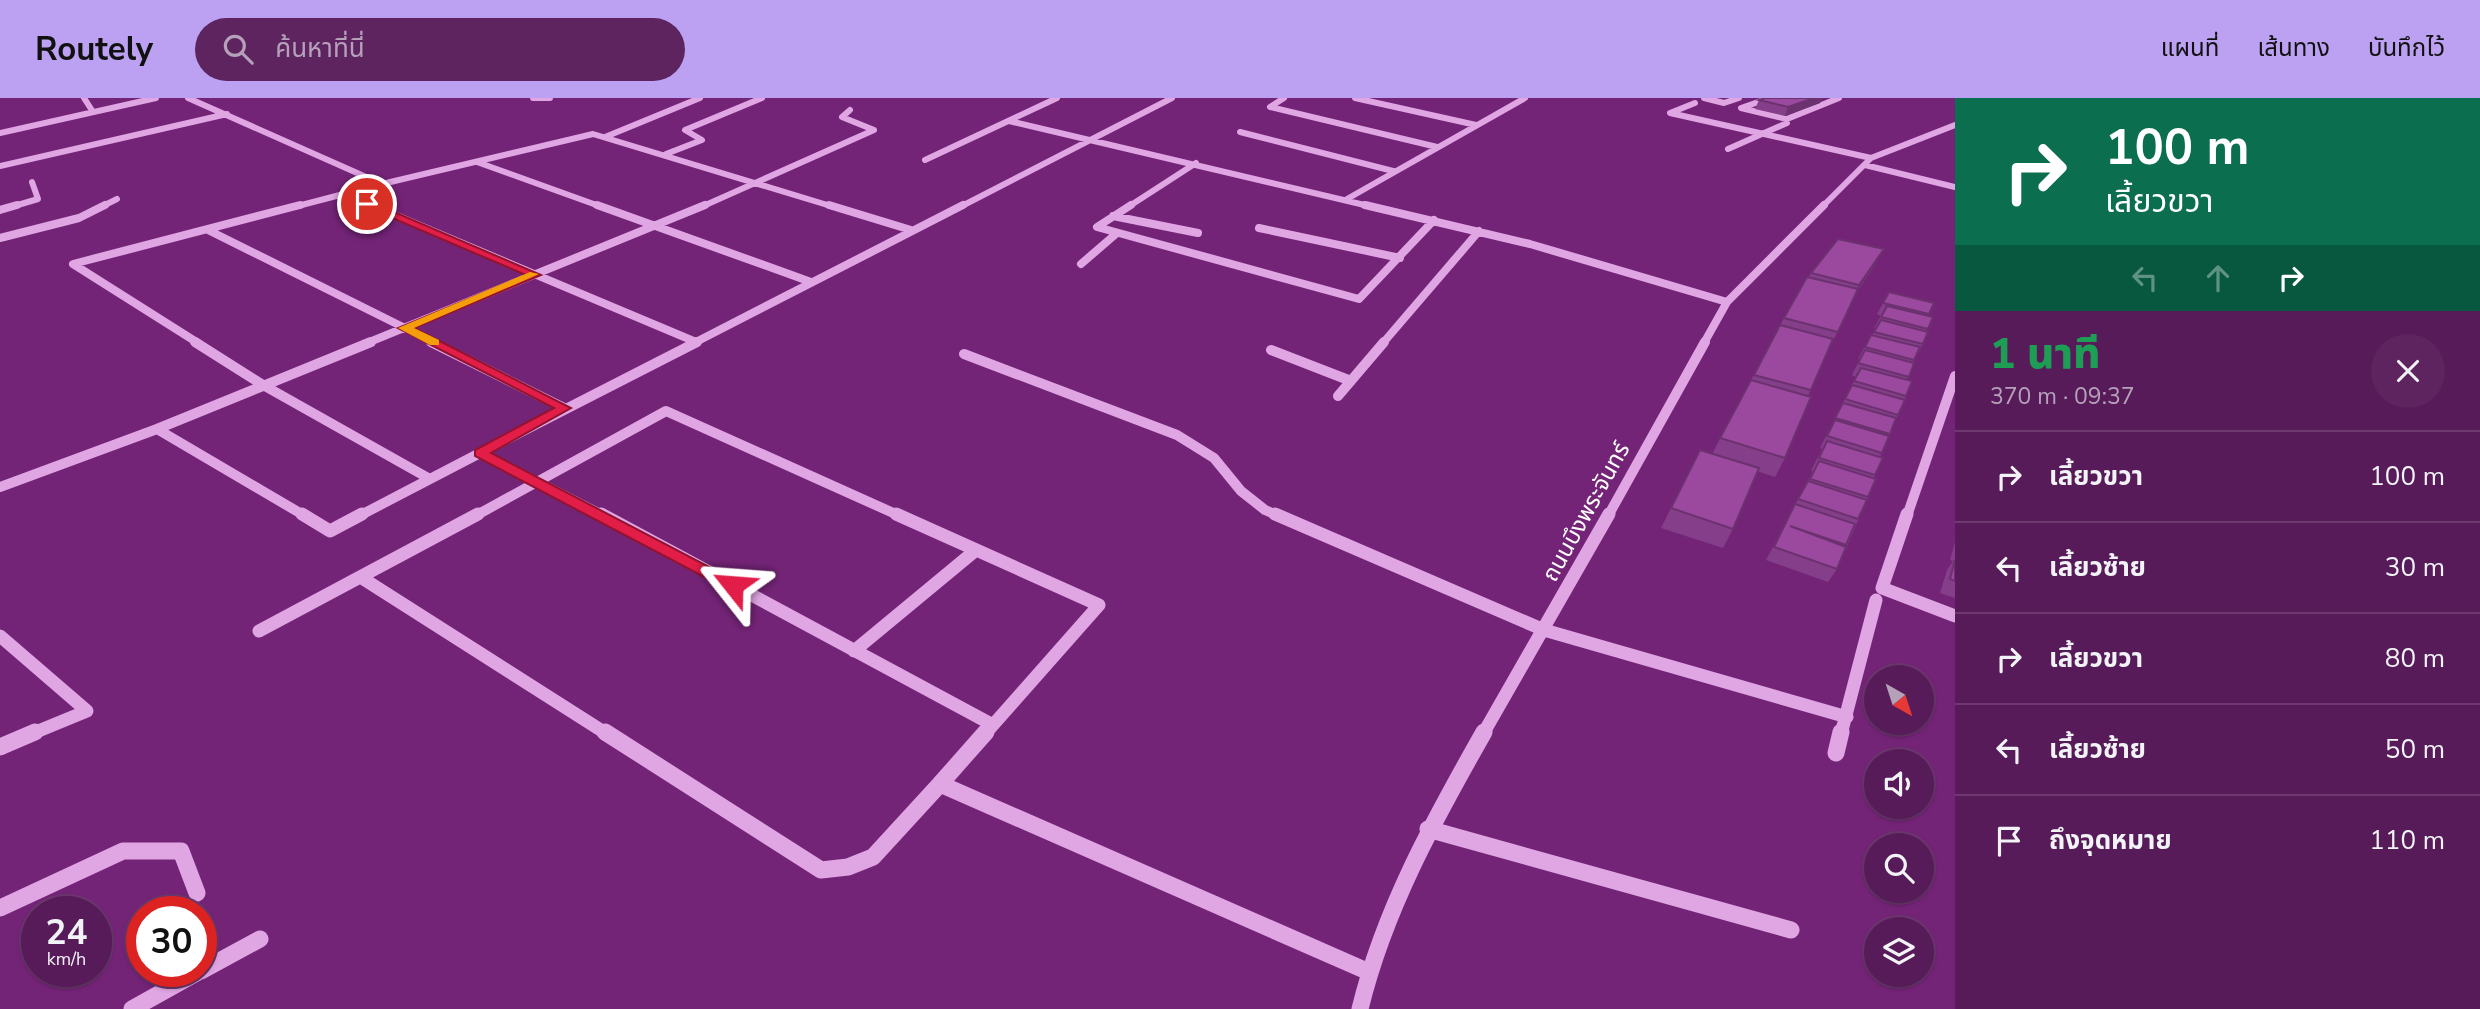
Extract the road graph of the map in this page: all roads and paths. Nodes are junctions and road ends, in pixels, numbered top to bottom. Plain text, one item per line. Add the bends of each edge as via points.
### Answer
1 (84, 98) edge
2 (156, 98) edge
3 (188, 98) edge
4 (533, 98) edge
5 (550, 98) edge
6 (700, 98) edge
7 (762, 98) edge
8 (1056, 98) edge
9 (1172, 98) edge
10 (1284, 98) edge
11 (1355, 98) edge
12 (1525, 98) edge
13 (1704, 98) edge
14 (1739, 98) edge
15 (1770, 98) edge
16 (1810, 98) edge
17 (1835, 99) edge
18 (1695, 103) dead end
19 (850, 110) dead end
20 (93, 112) junction
21 (227, 114) junction
22 (1009, 121) junction
23 (1787, 123) edge
24 (1476, 125) junction
25 (1955, 125) edge
26 (1240, 132) dead end
27 (0, 133) edge
28 (1761, 134) junction
29 (605, 137) junction
30 (1093, 139) junction
31 (1437, 147) junction
32 (1728, 149) dead end
33 (666, 155) junction
34 (925, 160) dead end
35 (1868, 161) junction
36 (477, 162) junction
37 (1195, 163) junction
38 (0, 166) edge
39 (1393, 171) junction
40 (32, 182) dead end
41 (382, 184) junction
42 (757, 184) junction
43 (1955, 187) edge
44 (343, 194) junction
45 (117, 199) dead end
46 (1347, 199) junction
47 (0, 210) edge
48 (1113, 216) junction
49 (1434, 220) junction
50 (654, 226) junction
51 (1259, 228) dead end
52 (208, 230) junction
53 (911, 230) junction
54 (1479, 231) junction
55 (1117, 233) junction
56 (1198, 233) dead end
57 (0, 239) edge
58 (1400, 258) junction
59 (1081, 264) dead end
60 (535, 275) junction
61 (811, 282) junction
62 (1727, 302) junction
63 (404, 328) junction
64 (696, 342) junction
65 (1271, 350) dead end
66 (964, 354) dead end
67 (1955, 376) edge
68 (1351, 381) junction
69 (263, 384) junction
70 (1338, 396) dead end
71 (564, 408) junction
72 (157, 429) junction
73 (480, 453) junction
74 (430, 479) junction
75 (539, 481) junction
76 (0, 487) edge
77 (976, 550) junction
78 (362, 578) junction
79 (1876, 600) dead end
80 (1955, 616) edge
81 (1544, 630) junction
82 (259, 631) dead end
83 (0, 636) edge
84 (854, 651) junction
85 (1847, 717) junction
86 (993, 725) junction
87 (0, 747) edge
88 (1836, 752) dead end
89 (940, 784) junction
90 (1428, 829) junction
91 (197, 893) dead end
92 (0, 908) edge
93 (1791, 930) dead end
94 (260, 939) dead end
95 (217, 962) edge
96 (1369, 972) junction
97 (172, 987) edge
98 (132, 1009) edge
99 (1360, 1009) edge

1 - 20 street
2 - 20 street
3 - 21 street
4 - 5 street
6 - 29 street
7 - 33 street via 685,130 702,141
8 - 22 street
9 - 30 street
10 - 31 street via 1269,107
11 - 24 street
12 - 24 street
13 - 14 street via 1724,103
15 - 17 street via 1741,108 1787,119
16 - 17 street
18 - 28 street via 1670,113
19 - 42 street via 842,117 874,130
20 - 27 street
21 - 38 street
21 - 41 street
22 - 30 street
22 - 34 street
23 - 28 street
24 - 31 street
25 - 35 street, ถนนบึงพระจันทร์
26 - 39 street
28 - 32 street
28 - 35 street
29 - 33 street
29 - 36 street via 580,135
30 - 37 street
30 - 53 street
31 - 39 street
33 - 42 street
35 - 43 street
35 - 62 street, ถนนบึงพระจันทร์
36 - 41 street
36 - 50 street
37 - 46 street
37 - 48 street
39 - 46 street
40 - 47 street via 38,199
41 - 44 street
42 - 50 street
42 - 53 street
44 - 52 street
44 - 60 street
45 - 57 street via 79,218
46 - 49 street
48 - 55 street via 1097,227
48 - 56 street
49 - 54 street
49 - 58 street
50 - 60 street
50 - 61 street
51 - 58 street
52 - 63 street
52 - 69 street via 73,264
53 - 61 street
54 - 62 street
54 - 68 street
55 - 58 street via 1351,298 1364,296
55 - 59 street
60 - 63 street
60 - 64 street
61 - 64 street
62 - 81 street, ถนนบึงพระจันทร์
63 - 69 street
63 - 71 street
64 - 71 street
65 - 68 street
66 - 81 street via 1177,435 1214,458 1241,491 1265,510
67 - 80 street via 1882,588
68 - 70 street
69 - 72 street
69 - 74 street
71 - 73 street
72 - 74 street via 330,531
72 - 76 street
73 - 74 street
73 - 75 street
75 - 77 street via 666,411
75 - 78 street
75 - 84 street
77 - 84 street
77 - 86 street via 1099,605
78 - 82 street
78 - 89 street via 821,870 848,867 873,857
79 - 85 street
81 - 85 street
81 - 90 street, ถนนบึงพระจันทร์
83 - 87 street via 87,711
84 - 86 street
85 - 88 street
86 - 89 street
89 - 96 street
90 - 93 street
90 - 96 street, ถนนบึงพระจันทร์
91 - 92 street via 181,851 123,850
94 - 95 street
96 - 99 street, ถนนบึงพระจันทร์
97 - 98 street

